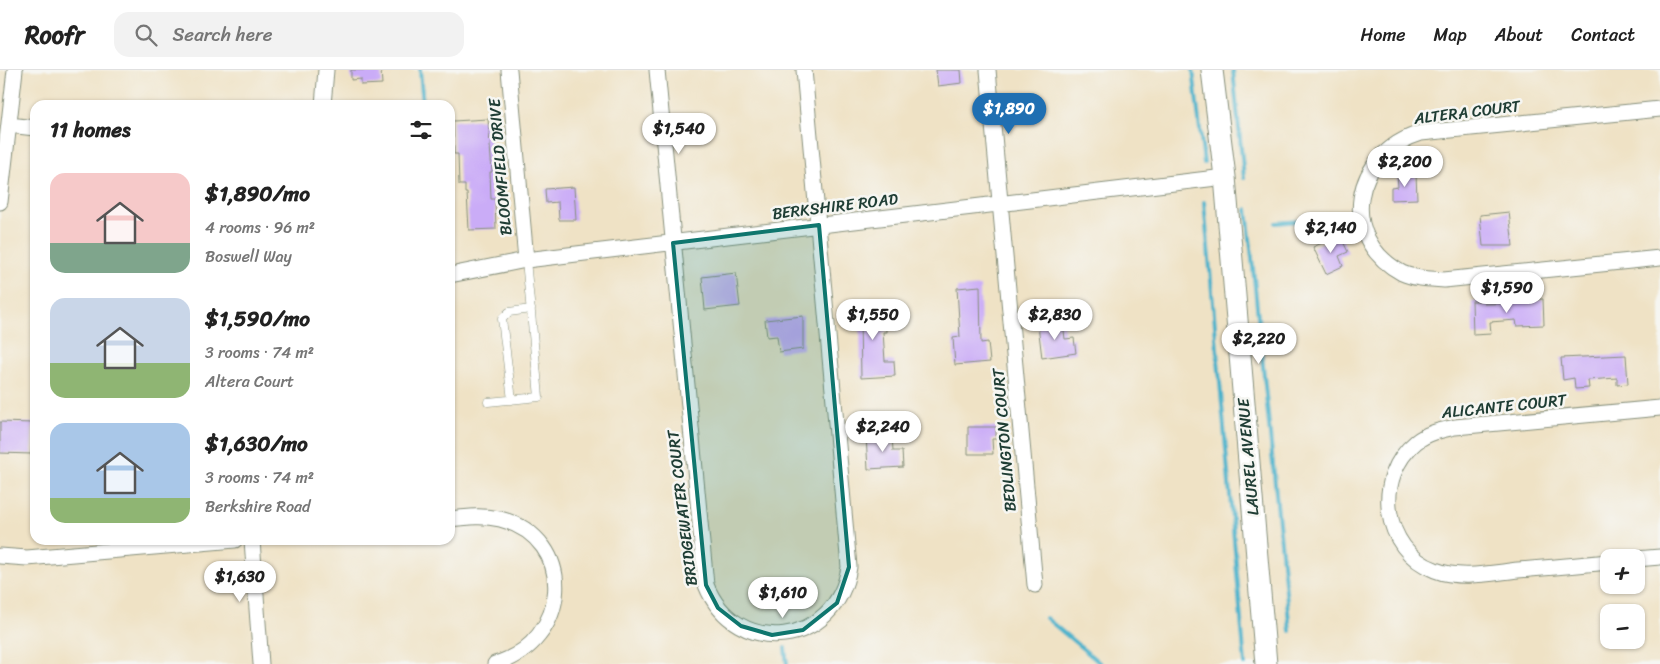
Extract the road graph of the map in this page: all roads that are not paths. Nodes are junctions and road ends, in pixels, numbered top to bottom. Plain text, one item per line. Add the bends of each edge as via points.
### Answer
1 (15, 70) edge
2 (326, 70) edge
3 (509, 70) edge
4 (656, 70) edge
5 (804, 70) edge
6 (988, 70) edge
7 (1212, 70) edge
8 (323, 100) edge
9 (1660, 109) edge
10 (9, 125) junction
11 (30, 127) edge
12 (1224, 177) junction
13 (0, 202) edge
14 (1000, 203) junction
15 (819, 225) junction
16 (673, 243) junction
17 (1660, 258) edge
18 (526, 260) junction
19 (455, 274) edge
20 (531, 309) junction
21 (512, 400) junction
22 (488, 402) dead end
23 (1660, 408) edge
24 (455, 519) edge
25 (177, 545) edge
26 (252, 545) edge
27 (0, 556) edge
28 (1660, 556) edge
29 (1645, 558) edge
30 (1600, 563) edge
31 (1035, 585) dead end
32 (261, 664) edge
33 (495, 664) edge
34 (1266, 664) edge

1 - 10 street
2 - 8 street
3 - 18 street, BLOOMFIELD DRIVE
4 - 16 street
5 - 15 street, BRIDGEWATER COURT
6 - 14 street, BEDLINGTON COURT
7 - 12 main road, LAUREL AVENUE
9 - 17 street, ALTERA COURT via 1421,133 1408,137 1376,161 1363,186 1360,204 1366,234 1378,252 1404,273 1424,279 1444,280
10 - 11 street
10 - 13 street
12 - 14 street, BERKSHIRE ROAD
12 - 34 main road, LAUREL AVENUE
14 - 15 street, BERKSHIRE ROAD
14 - 31 street, BEDLINGTON COURT
15 - 16 street, BERKSHIRE ROAD
15 - 16 street, BRIDGEWATER COURT via 849,567 844,590 827,614 803,630 789,634 755,632 727,618 706,585
16 - 18 street, BERKSHIRE ROAD
18 - 19 street, BERKSHIRE ROAD
18 - 20 lane
20 - 21 lane via 509,312 502,319
20 - 21 lane via 539,397
21 - 22 lane
23 - 30 street, ALICANTE COURT via 1439,430 1416,442 1407,451 1391,480 1388,504 1398,538 1414,557 1436,571 1469,575
24 - 33 street via 490,517 513,524 532,536 552,565 556,595 548,623 519,655
25 - 27 street via 27,558
26 - 32 street
28 - 29 street

